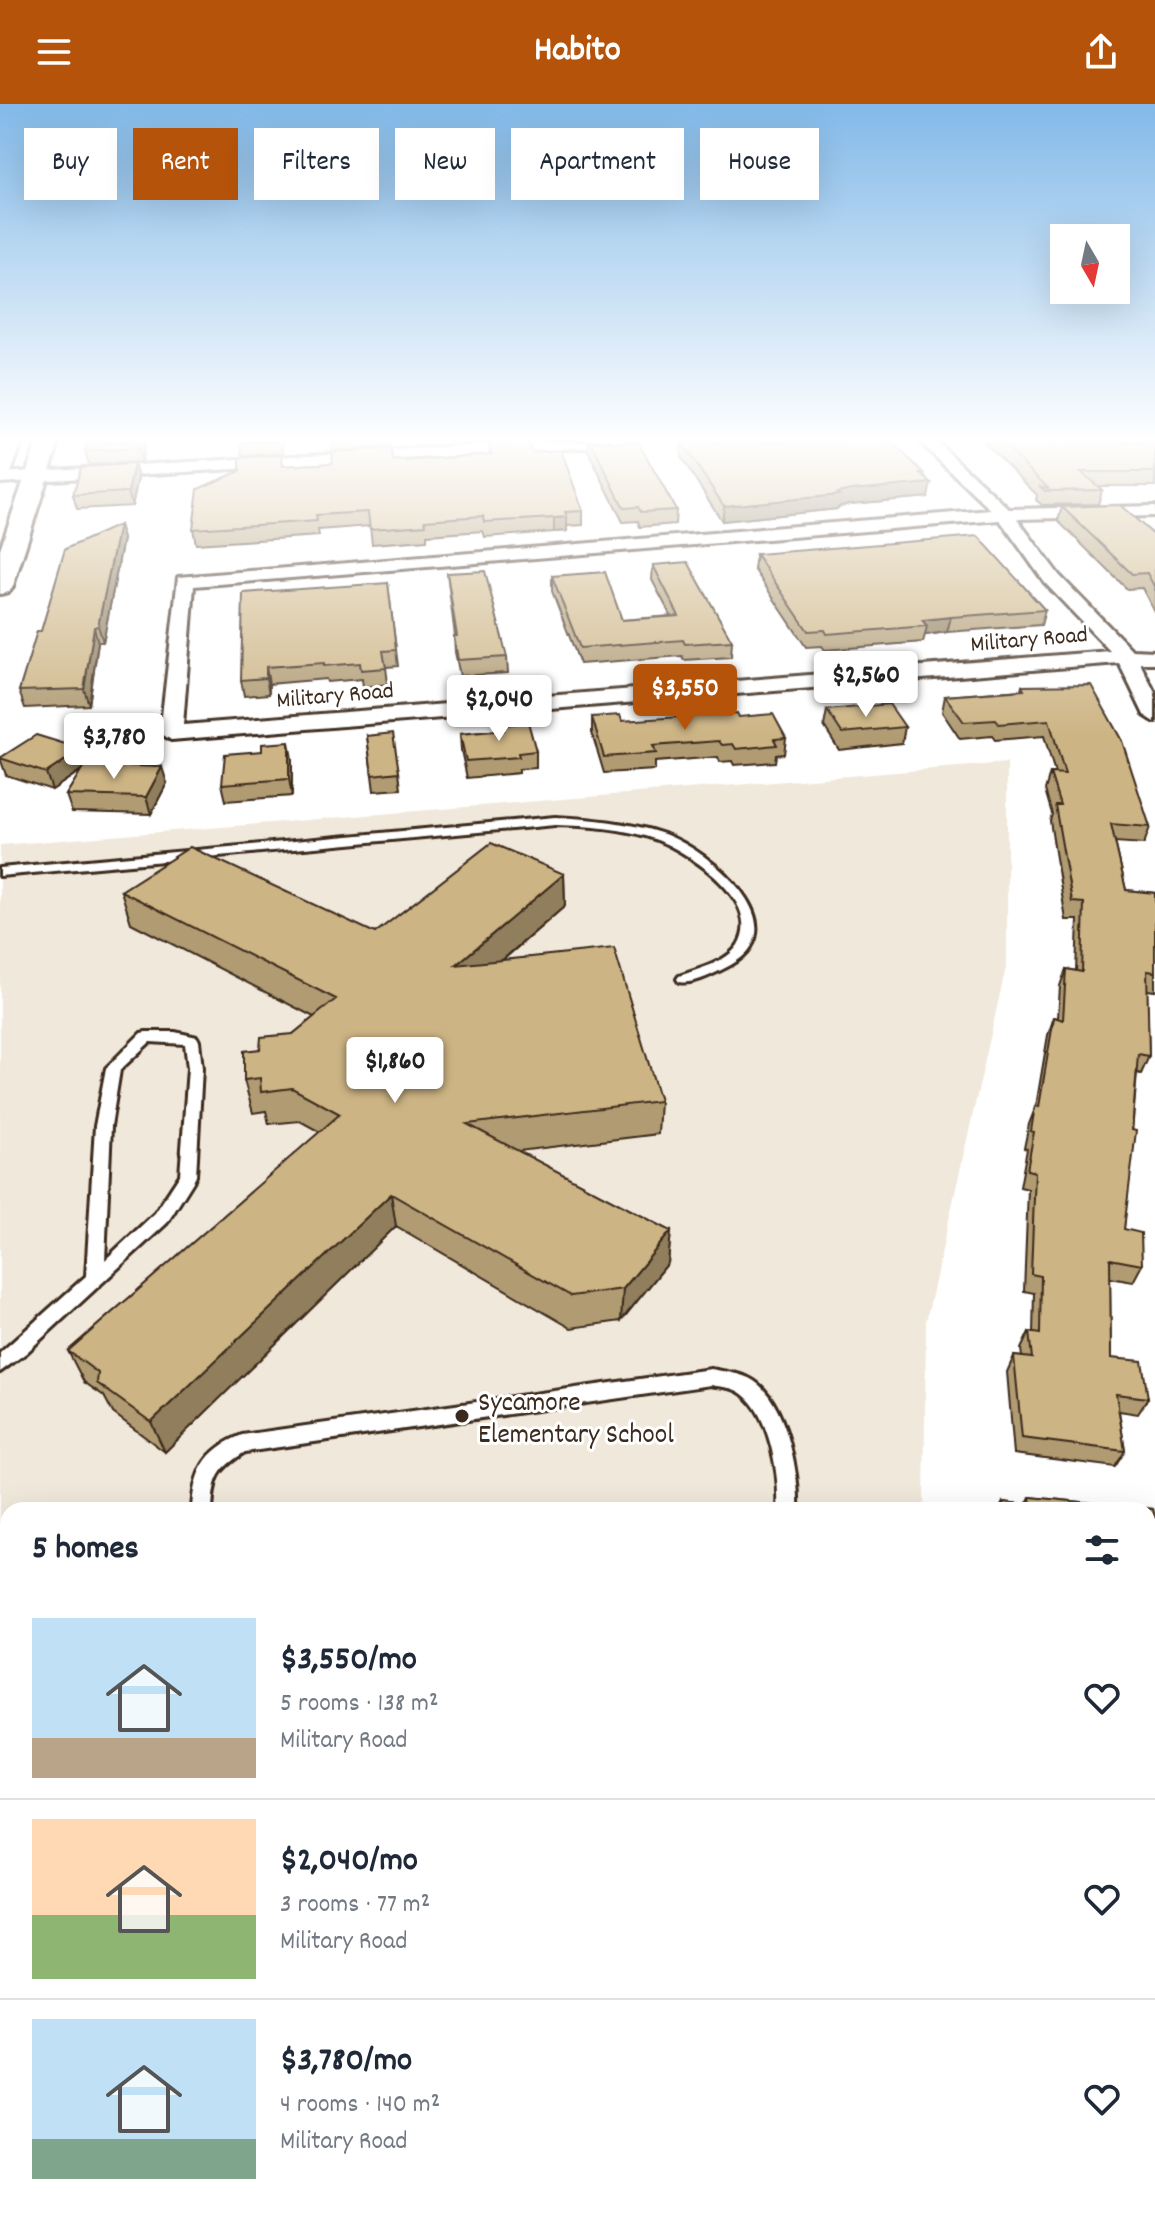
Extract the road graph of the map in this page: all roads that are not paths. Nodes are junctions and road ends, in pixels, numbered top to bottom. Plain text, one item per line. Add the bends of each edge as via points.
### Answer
1 (15, 540) edge
2 (681, 540) edge
3 (1024, 540) edge
4 (0, 586) edge
5 (1126, 656) junction
6 (1155, 657) edge
7 (1155, 715) edge
8 (0, 872) edge
9 (684, 979) dead end
10 (95, 1279) junction
11 (0, 1364) edge
12 (202, 1502) edge
13 (790, 1502) edge

1 - 4 street
2 - 5 street, Military Road via 185,581 171,733
3 - 5 street via 1052,579
5 - 6 street, Military Road
5 - 7 street
8 - 9 lane via 555,821 598,822 690,849 717,870 744,907 749,923 746,943 728,962
10 - 10 lane via 161,1218 188,1176 192,1041 146,1037 113,1068 103,1126
10 - 11 lane
12 - 13 lane via 203,1481 214,1460 242,1444 711,1377 748,1387 769,1414

